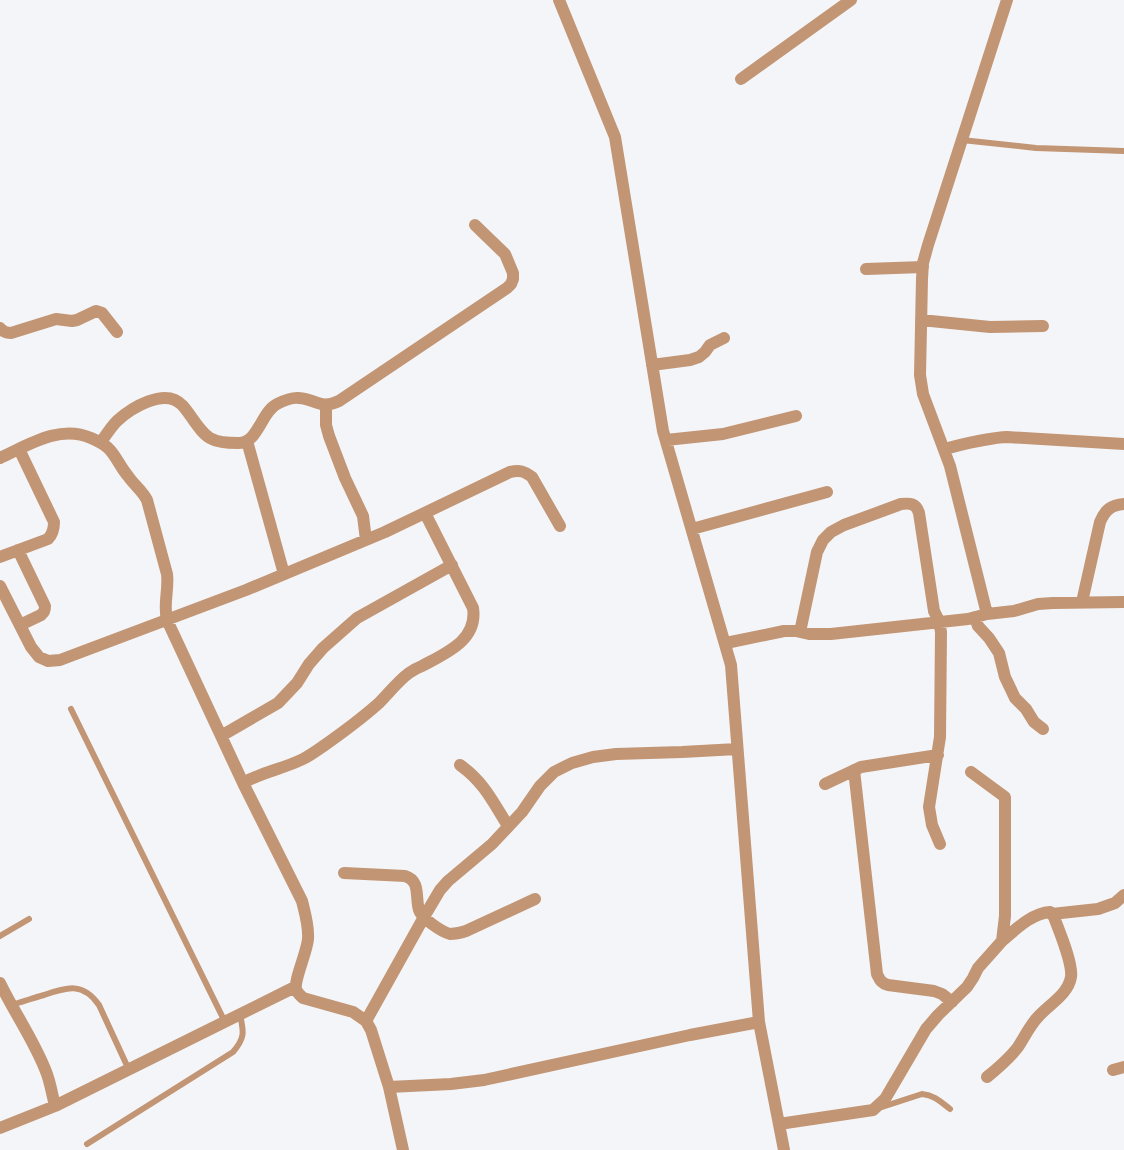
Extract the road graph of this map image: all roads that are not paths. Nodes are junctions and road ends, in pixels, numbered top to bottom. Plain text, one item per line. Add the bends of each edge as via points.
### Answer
1 (559, 0) edge
2 (851, 0) edge
3 (1007, 0) edge
4 (741, 79) dead end
5 (962, 140) junction
6 (1124, 151) edge
7 (475, 225) dead end
8 (923, 267) junction
9 (866, 269) dead end
10 (921, 320) junction
11 (1043, 326) dead end
12 (0, 328) edge
13 (117, 332) dead end
14 (724, 338) dead end
15 (652, 365) junction
16 (326, 405) junction
17 (796, 416) dead end
18 (666, 440) junction
19 (247, 441) junction
20 (101, 442) junction
21 (1124, 444) edge
22 (19, 449) junction
23 (944, 449) junction
24 (0, 458) edge
25 (828, 492) dead end
26 (1124, 504) edge
27 (425, 513) junction
28 (560, 526) dead end
29 (692, 529) junction
30 (366, 540) junction
31 (18, 550) junction
32 (0, 557) edge
33 (452, 565) junction
34 (284, 574) junction
35 (0, 586) edge
36 (1082, 602) junction
37 (1124, 602) edge
38 (981, 616) junction
39 (167, 620) junction
40 (939, 622) junction
41 (20, 625) junction
42 (800, 632) junction
43 (726, 643) junction
44 (71, 709) dead end
45 (1044, 729) dead end
46 (221, 736) junction
47 (737, 749) junction
48 (938, 755) junction
49 (460, 765) dead end
50 (854, 770) junction
51 (971, 772) dead end
52 (243, 783) junction
53 (824, 784) dead end
54 (508, 826) junction
55 (940, 844) dead end
56 (344, 873) dead end
57 (1124, 895) edge
58 (535, 899) dead end
59 (1052, 914) junction
60 (424, 917) junction
61 (29, 919) dead end
62 (0, 936) edge
63 (1002, 941) junction
64 (0, 983) edge
65 (295, 988) junction
66 (952, 1002) junction
67 (10, 1005) junction
68 (240, 1015) junction
69 (366, 1021) junction
70 (225, 1022) junction
71 (759, 1022) junction
72 (129, 1070) junction
73 (988, 1077) dead end
74 (389, 1087) junction
75 (55, 1106) junction
76 (950, 1109) dead end
77 (873, 1110) junction
78 (779, 1124) junction
79 (0, 1128) edge
80 (87, 1144) dead end
81 (404, 1150) edge
82 (784, 1150) edge

1 - 15 street via 615,137
2 - 4 street
3 - 5 street
5 - 6 lane via 1036,148
5 - 8 street
7 - 16 street via 505,254 513,273 511,284 339,401
8 - 9 street
8 - 10 street
10 - 11 street via 990,327
10 - 23 street via 923,394
12 - 13 street via 11,333 56,319 77,320 96,311 102,313
14 - 15 street via 710,345 699,357
15 - 18 street
16 - 19 street via 301,398 273,406
16 - 30 street via 329,436 363,516
17 - 18 street via 723,434
18 - 29 street
19 - 20 street via 227,442 209,438 182,404 169,398 141,404 116,422
19 - 34 street
20 - 22 street via 87,436 56,434
20 - 39 street via 147,500 167,574
21 - 23 street via 1007,437
22 - 24 street
22 - 31 street via 54,526 48,539
23 - 38 street
25 - 29 street
26 - 36 street via 1105,511 1100,522
27 - 28 street via 520,470 532,477
27 - 30 street
27 - 33 street
29 - 43 street
30 - 34 street
31 - 32 street
31 - 41 street via 45,606 41,615
33 - 46 street via 357,618 323,648 278,703
33 - 52 street via 473,608 472,626 462,641 411,671 364,717 303,759
34 - 39 street
35 - 41 street
36 - 37 street
36 - 38 street via 1038,604
38 - 40 street
38 - 45 street via 978,626 999,654 1015,698 1034,722
39 - 41 street via 60,660 48,661 39,657 31,647
39 - 46 street
40 - 42 street via 831,634
40 - 42 street via 934,611 919,512 914,504 908,503 844,525 823,540 817,552
40 - 48 street
42 - 43 street via 784,631
43 - 47 street via 731,665
44 - 70 lane
46 - 52 street
47 - 54 street via 616,754 572,763 554,772
47 - 71 street
48 - 50 street
48 - 55 street via 929,807
49 - 54 street via 485,788
50 - 53 street
50 - 66 street via 877,974 888,985 934,991
51 - 63 street via 1005,797
52 - 65 street via 302,901 307,919 308,940
54 - 60 street via 448,881
56 - 60 street via 410,877 415,882 418,909
57 - 59 street via 1115,903 1098,909
58 - 60 street via 459,934 442,931
59 - 63 street via 1047,912 1033,918
59 - 73 street via 1071,968 1069,984 1037,1018 1017,1049
60 - 69 street
61 - 62 lane
63 - 66 street
64 - 67 street
65 - 68 street
65 - 69 street via 303,998 354,1012
66 - 77 street via 926,1028 885,1099
67 - 72 lane via 64,988 84,990 99,1005
67 - 75 street via 46,1070
68 - 70 street
68 - 80 lane via 243,1036 233,1052
69 - 74 street via 372,1030
70 - 72 street
71 - 74 street via 484,1080
71 - 78 street
72 - 75 street
74 - 81 street
75 - 79 street
76 - 77 lane via 935,1097 922,1094
77 - 78 street
78 - 82 street

